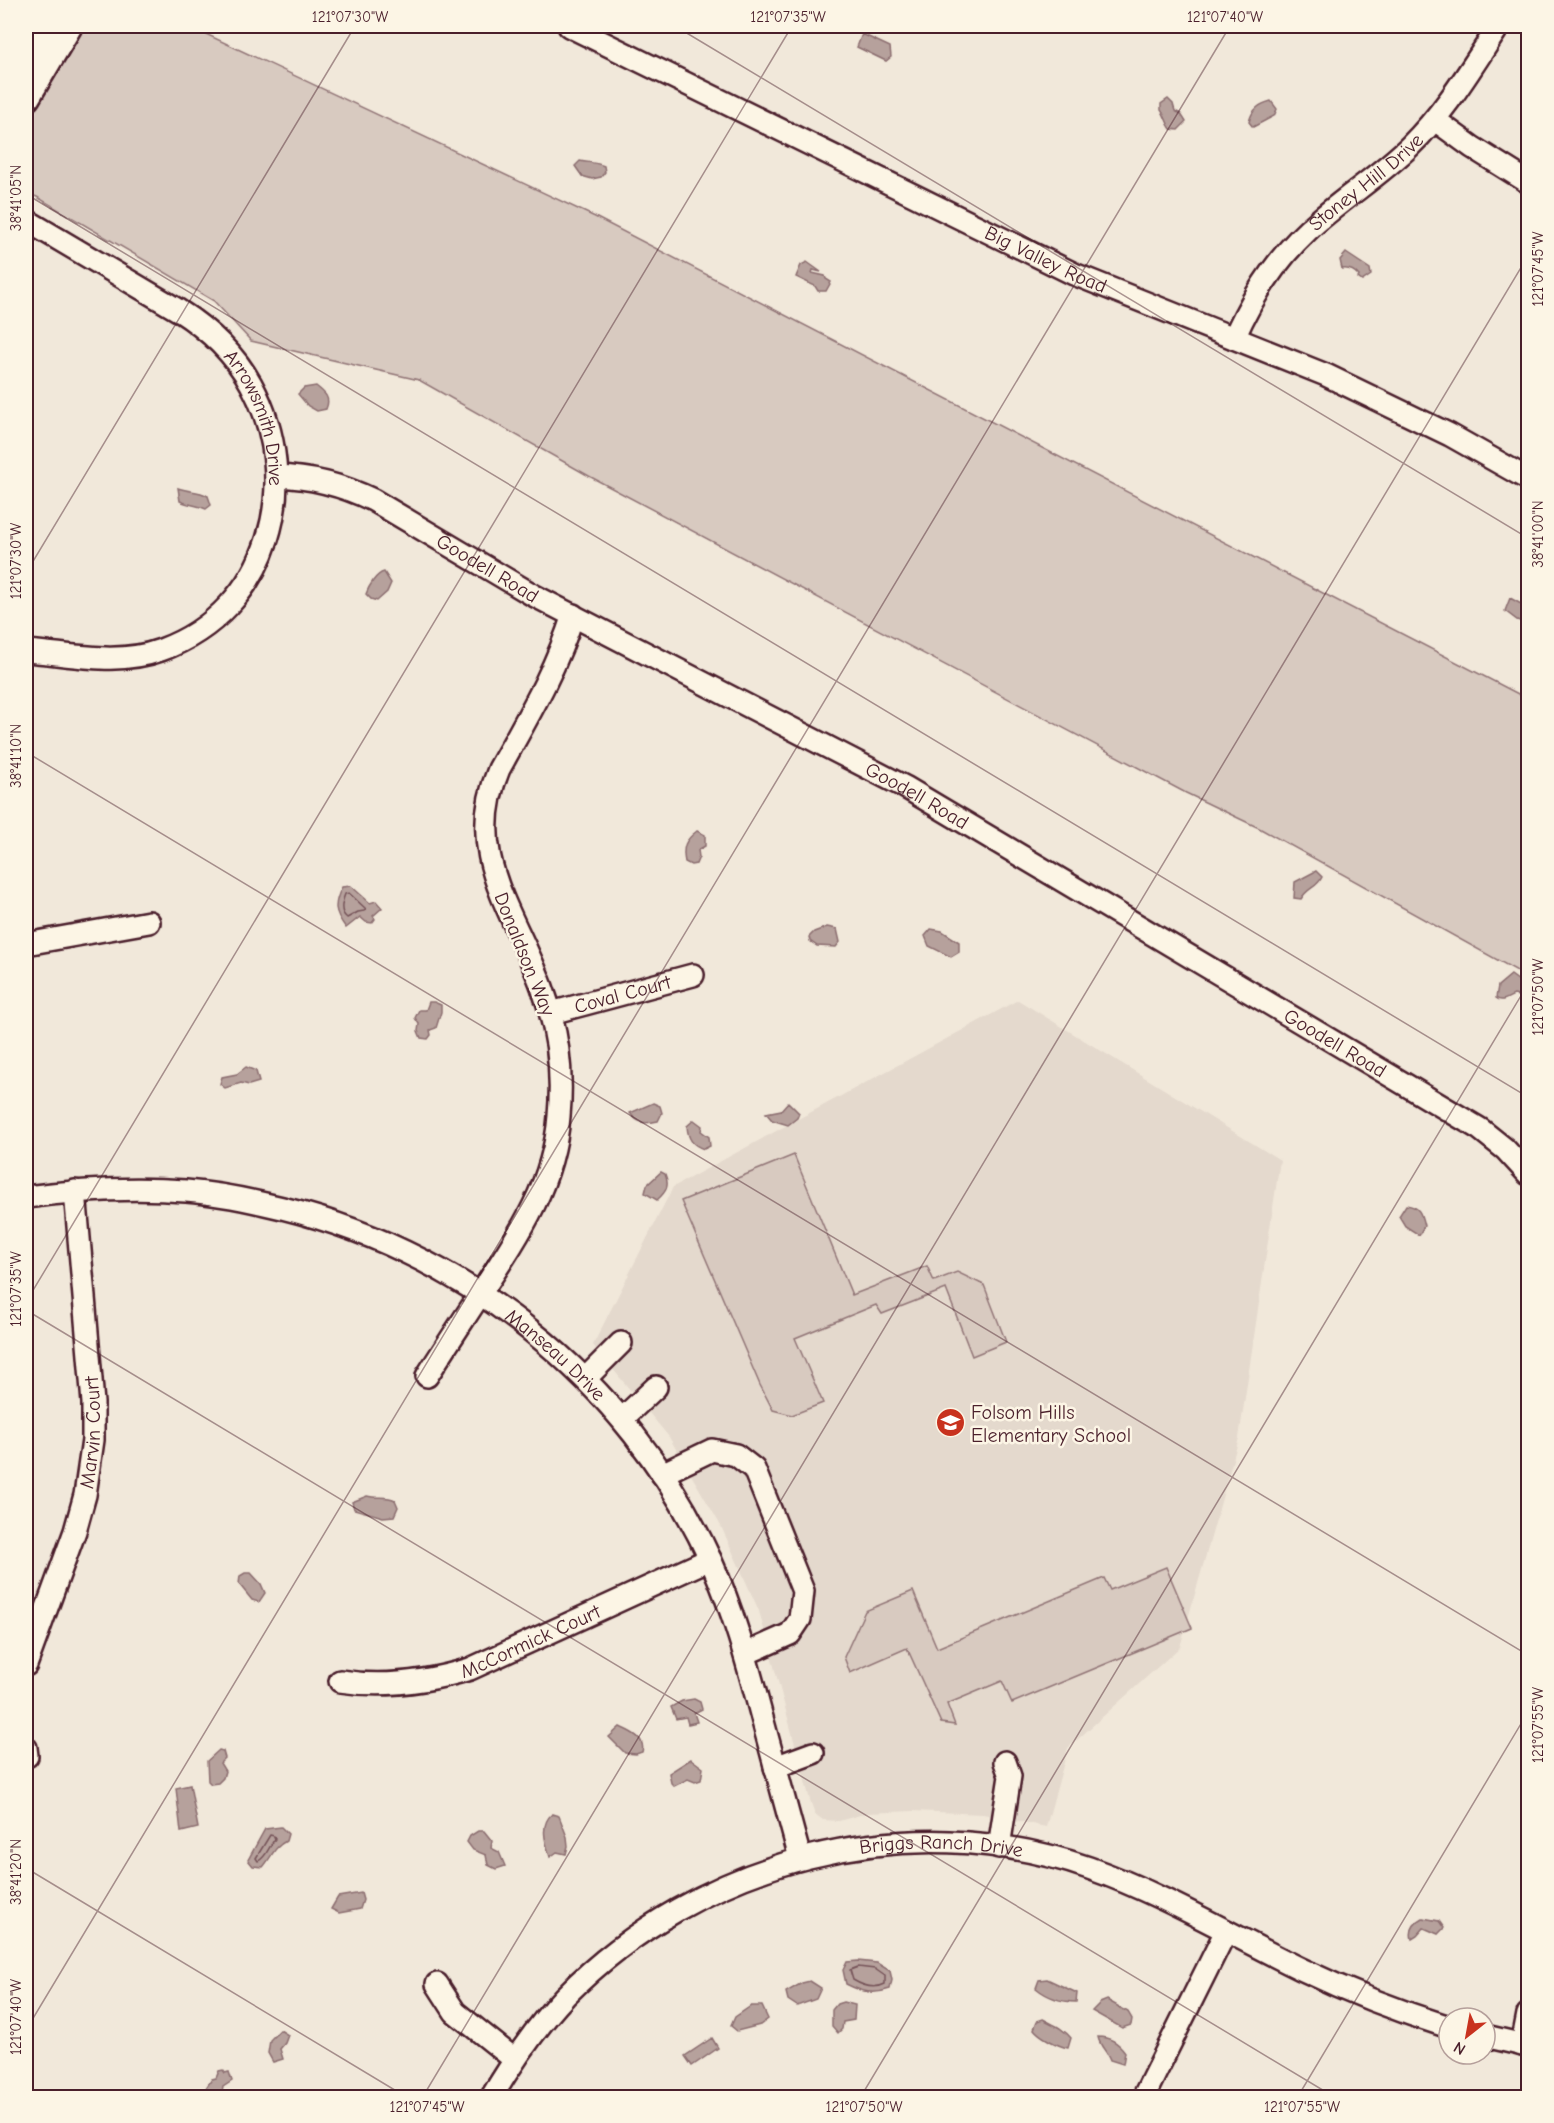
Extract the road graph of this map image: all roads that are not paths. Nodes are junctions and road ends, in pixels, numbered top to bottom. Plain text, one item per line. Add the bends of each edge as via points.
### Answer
1 (46, 26) edge
2 (68, 26) edge
3 (569, 26) edge
4 (1499, 26) edge
5 (26, 60) edge
6 (26, 97) edge
7 (1435, 120) junction
8 (1528, 182) edge
9 (26, 220) edge
10 (1234, 338) junction
11 (276, 476) junction
12 (1528, 479) edge
13 (573, 615) junction
14 (26, 651) edge
15 (149, 922) dead end
16 (26, 944) edge
17 (693, 975) dead end
18 (550, 1013) junction
19 (1528, 1174) edge
20 (75, 1191) junction
21 (26, 1197) edge
22 (481, 1293) junction
23 (621, 1343) dead end
24 (427, 1376) dead end
25 (586, 1378) junction
26 (656, 1387) dead end
27 (622, 1419) junction
28 (662, 1474) junction
29 (710, 1559) junction
30 (745, 1654) junction
31 (26, 1665) edge
32 (340, 1680) dead end
33 (813, 1753) dead end
34 (1005, 1762) dead end
35 (775, 1767) junction
36 (999, 1847) junction
37 (800, 1858) junction
38 (1226, 1931) junction
39 (436, 1984) dead end
40 (1528, 2014) edge
41 (1437, 2023) edge
42 (1497, 2039) edge
43 (1525, 2045) edge
44 (514, 2059) junction
45 (491, 2097) edge
46 (1143, 2097) edge

1 - 5 main road
2 - 6 main road
3 - 10 street, Big Valley Road via 1074,274
4 - 7 street, Stoney Hill Drive
7 - 8 street
7 - 10 street, Stoney Hill Drive via 1403,153 1288,250 1261,285
9 - 11 street, Arrowsmith Drive via 196,321 219,342 260,402 272,441
10 - 12 street, Big Valley Road via 1326,375 1450,435
11 - 13 street, Goodell Road via 316,480 355,491
11 - 14 street, Arrowsmith Drive via 273,517 261,557 245,588 222,614 194,635 162,650 129,658
13 - 18 street, Donaldson Way via 545,687 498,769 486,811 488,855
13 - 19 street, Goodell Road via 905,787 1480,1129 1506,1149
15 - 16 street
17 - 18 street, Coval Court
18 - 22 street, Donaldson Way via 561,1074 551,1162 536,1204
20 - 21 street, Manseau Drive
20 - 22 street, Manseau Drive via 188,1191 298,1211 402,1249
20 - 31 street, Marvin Court via 93,1440 75,1531
22 - 24 street, Donaldson Way
22 - 25 street, Manseau Drive
23 - 25 street
25 - 27 street, Manseau Drive
26 - 27 street
27 - 28 street, Manseau Drive
28 - 29 street, Manseau Drive
28 - 30 street via 712,1450 736,1455 754,1469 802,1592 800,1619 790,1634
29 - 30 street, Manseau Drive
29 - 32 street, McCormick Court via 470,1669 406,1684
30 - 35 street, Manseau Drive
33 - 35 street
34 - 36 street via 1010,1776
35 - 37 street, Manseau Drive
36 - 37 street, Briggs Ranch Drive via 898,1842
36 - 38 street, Briggs Ranch Drive via 1087,1868
37 - 44 street, Briggs Ranch Drive via 704,1894 630,1940 564,1997
38 - 41 street, Briggs Ranch Drive via 1343,1989
38 - 46 street
39 - 44 street via 456,2012
40 - 43 street
42 - 43 street
44 - 45 street, Briggs Ranch Drive

